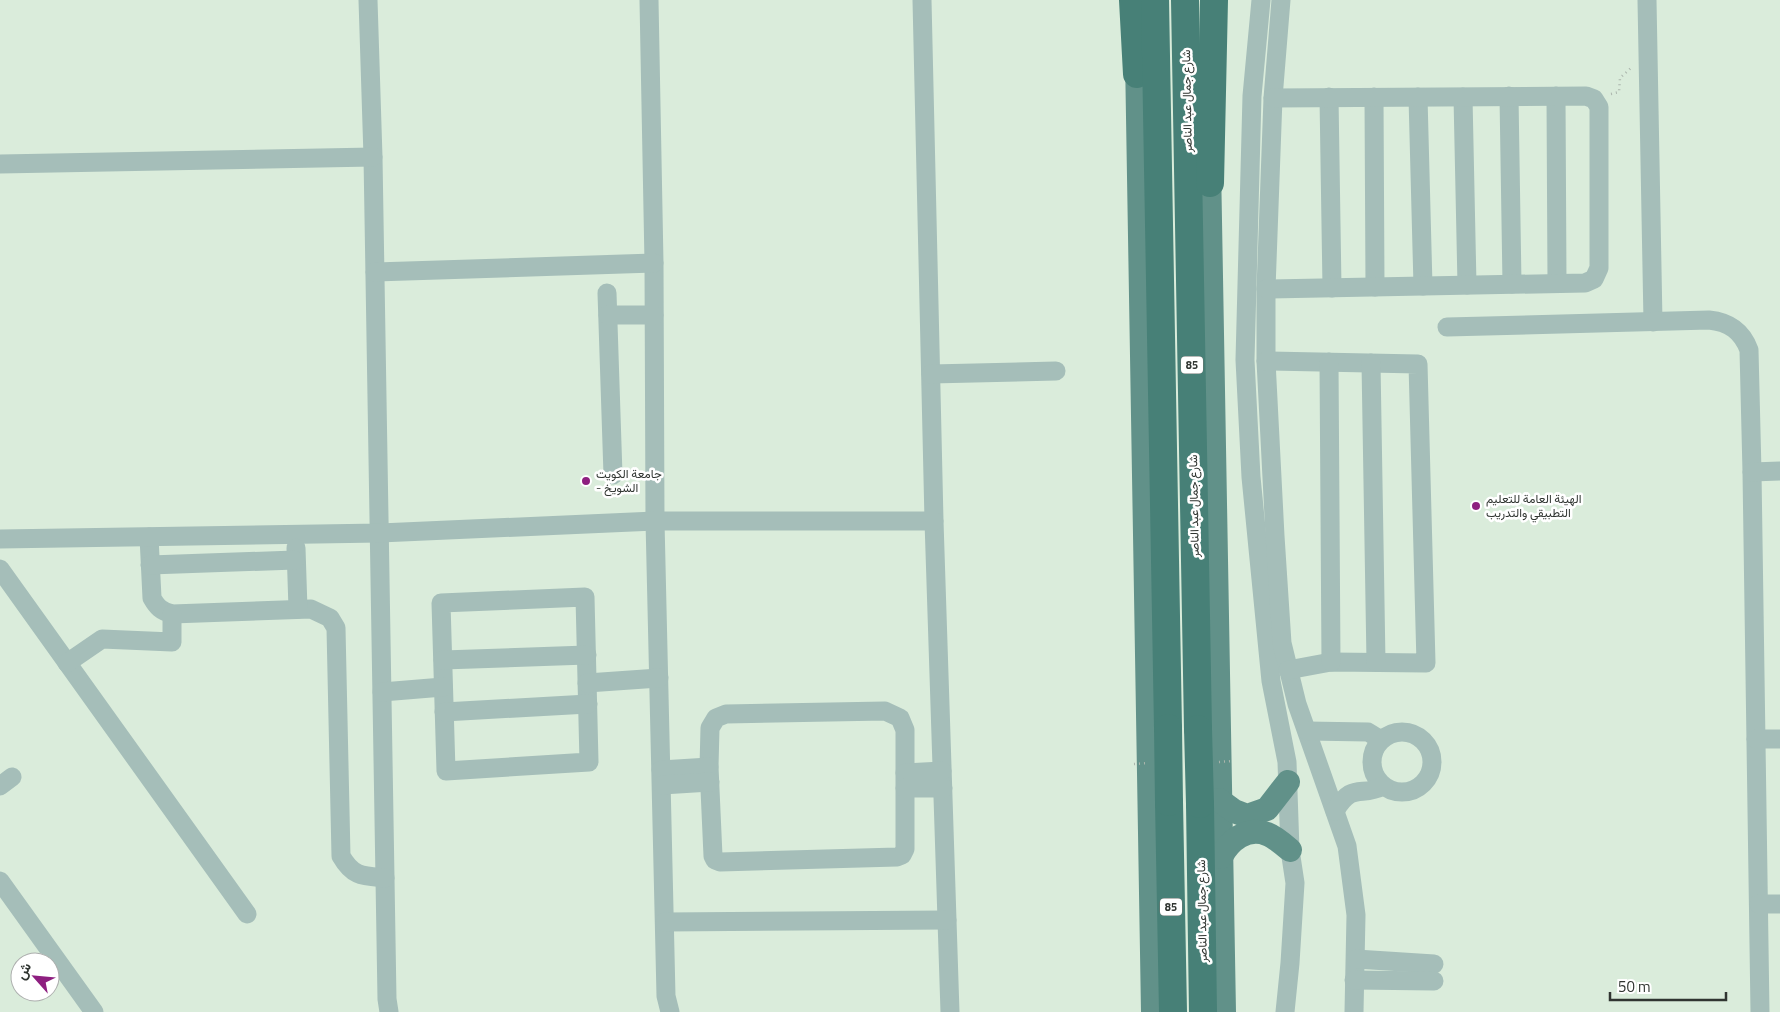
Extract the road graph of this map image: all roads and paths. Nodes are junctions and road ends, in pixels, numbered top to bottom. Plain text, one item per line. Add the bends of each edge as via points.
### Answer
1 (368, 0) edge
2 (649, 0) edge
3 (922, 0) edge
4 (1134, 0) edge
5 (1155, 0) edge
6 (1185, 0) edge
7 (1206, 0) edge
8 (1214, 0) edge
9 (1281, 0) edge
10 (1647, 0) edge
11 (1260, 9) edge
12 (1279, 20) junction
13 (1648, 54) junction
14 (1255, 69) junction
15 (1275, 71) junction
16 (1137, 74) joint
17 (1509, 96) junction
18 (1556, 96) junction
19 (1374, 97) junction
20 (1418, 97) junction
21 (1463, 97) junction
22 (1272, 98) junction
23 (1329, 98) junction
24 (1594, 99) junction
25 (373, 157) junction
26 (0, 164) edge
27 (1210, 183) junction
28 (654, 263) junction
29 (375, 272) junction
30 (1557, 283) junction
31 (1512, 284) junction
32 (1467, 285) junction
33 (1423, 286) junction
34 (1375, 287) junction
35 (1332, 288) junction
36 (1266, 289) junction
37 (608, 293) dead end
38 (654, 315) junction
39 (608, 316) junction
40 (1653, 322) junction
41 (1447, 327) dead end
42 (1266, 361) junction
43 (1328, 362) junction
44 (1371, 363) junction
45 (1056, 371) dead end
46 (930, 374) junction
47 (1780, 471) edge
48 (1752, 472) junction
49 (613, 476) dead end
50 (655, 521) junction
51 (934, 521) junction
52 (380, 533) junction
53 (297, 534) junction
54 (149, 537) junction
55 (0, 539) edge
56 (296, 560) junction
57 (150, 564) junction
58 (0, 569) edge
59 (298, 609) junction
60 (172, 614) junction
61 (587, 656) junction
62 (443, 660) junction
63 (1331, 662) junction
64 (1376, 662) junction
65 (67, 663) junction
66 (1288, 670) junction
67 (659, 678) junction
68 (587, 683) junction
69 (444, 687) junction
70 (382, 692) junction
71 (588, 704) junction
72 (444, 712) junction
73 (1307, 730) junction
74 (1756, 739) junction
75 (1780, 739) edge
76 (1381, 740) junction
77 (709, 775) junction
78 (662, 777) junction
79 (943, 779) junction
80 (905, 781) junction
81 (1288, 782) junction
82 (1383, 786) junction
83 (1219, 800) junction
84 (1336, 810) junction
85 (1290, 850) junction
86 (1221, 857) junction
87 (385, 878) junction
88 (0, 881) edge
89 (1759, 904) junction
90 (1780, 904) edge
91 (247, 914) dead end
92 (947, 920) junction
93 (665, 922) junction
94 (1356, 958) junction
95 (1354, 980) junction
96 (666, 1007) edge
97 (386, 1008) edge
98 (94, 1012) edge
99 (950, 1012) edge
100 (1153, 1012) edge
101 (1173, 1012) edge
102 (1203, 1012) edge
103 (1224, 1012) edge
104 (1285, 1012) edge
105 (1354, 1012) edge
106 (1760, 1012) edge

1 - 25 street
2 - 28 street
3 - 46 street
4 - 16 highway
5 - 101 highway, 85, bridge
6 - 102 highway, شارع جمال عبد الناصر / 85, bridge
7 - 27 main road
8 - 27 highway
9 - 12 street
10 - 13 street
11 - 12 street
11 - 14 street
12 - 15 street
13 - 24 path via 1620,78 1619,92
13 - 40 street
14 - 15 street
14 - 81 street via 1245,360 1251,477 1271,681
15 - 22 street
16 - 100 main road
17 - 18 street
17 - 21 street
17 - 31 street
18 - 24 street
18 - 30 street
19 - 20 street
19 - 23 street
19 - 34 street
20 - 21 street
20 - 33 street
21 - 32 street
22 - 23 street
22 - 36 street
23 - 35 street
24 - 30 street via 1599,107 1599,268 1594,279 1585,283
25 - 26 street
25 - 29 street
27 - 83 main road
28 - 29 street
28 - 38 street
29 - 52 street
30 - 31 street
31 - 32 street
32 - 33 street
33 - 34 street
34 - 35 street
35 - 36 street
36 - 42 street
37 - 39 street
38 - 39 street
38 - 50 street
39 - 49 street
40 - 41 street
40 - 48 street via 1718,321 1734,328 1746,342 1749,350
42 - 43 street
42 - 66 street via 1282,643
43 - 44 street
43 - 63 street
44 - 64 street
44 - 64 street via 1418,364 1426,663
45 - 46 street
46 - 51 street
47 - 48 street
48 - 74 street
50 - 51 street
50 - 52 street
50 - 67 street
51 - 79 street
52 - 53 street
52 - 70 street
53 - 54 street
53 - 56 street
54 - 55 street
54 - 57 street
56 - 57 street
56 - 59 street
57 - 60 street via 152,598 163,612
58 - 65 street
59 - 60 street
59 - 87 street via 322,613 336,628 341,856 347,868 358,875
60 - 65 street via 172,642 102,639
61 - 62 street
61 - 62 street via 585,597 441,603
61 - 68 street
62 - 69 street
63 - 64 street
63 - 66 street
65 - 91 street
66 - 73 street
67 - 68 street
67 - 78 street
68 - 71 street
69 - 70 street
69 - 72 street
70 - 87 street
71 - 72 street
71 - 72 street via 589,762 465,770 446,771
73 - 76 street via 1368,732
73 - 84 street
74 - 75 street
74 - 89 street
76 - 82 street via 1372,764 1377,780
76 - 82 street via 1397,732 1414,734 1427,745 1432,761 1428,778 1416,790 1399,793
77 - 78 street
77 - 80 street via 710,728 716,718 726,714 885,710 900,718 905,730
77 - 80 street via 713,856 720,862 902,855 905,849
78 - 93 street
79 - 80 street
79 - 92 street
81 - 83 main road via 1267,809 1247,816
81 - 85 street
82 - 84 street via 1348,794
83 - 86 main road
84 - 94 street via 1347,846 1356,915
85 - 86 main road via 1269,834 1251,832 1232,840
85 - 104 street via 1295,883
86 - 103 main road
87 - 97 street
88 - 98 street
89 - 90 street
89 - 106 street
92 - 93 street
92 - 99 street
93 - 96 street
94 - 95 street
94 - 95 street via 1434,972
95 - 105 street

